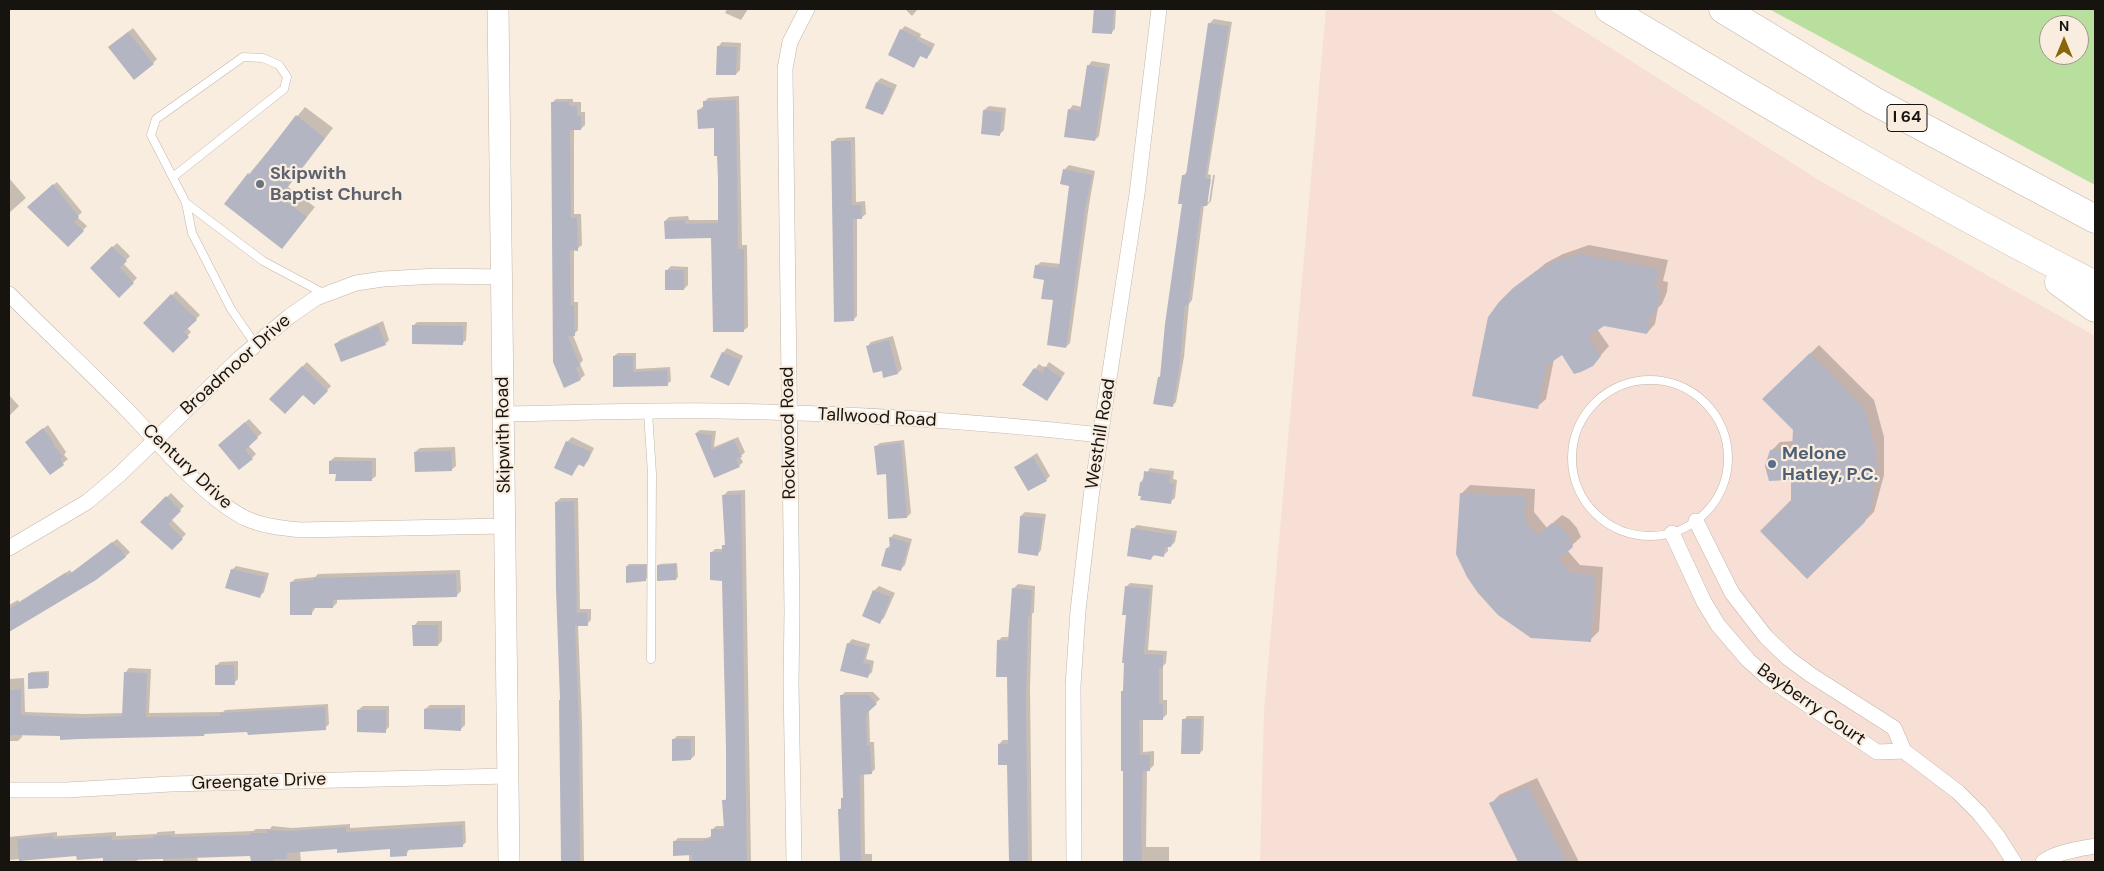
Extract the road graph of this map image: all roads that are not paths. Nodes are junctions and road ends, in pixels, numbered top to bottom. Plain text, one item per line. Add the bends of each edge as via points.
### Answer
1 (498, 9) edge
2 (807, 9) edge
3 (1159, 9) edge
4 (1609, 9) edge
5 (1723, 9) edge
6 (173, 177) junction
7 (186, 203) junction
8 (1970, 219) junction
9 (2095, 219) edge
10 (502, 277) junction
11 (2095, 285) edge
12 (9, 294) edge
13 (325, 294) junction
14 (2095, 308) edge
15 (255, 344) junction
16 (648, 412) junction
17 (789, 413) junction
18 (504, 414) junction
19 (1101, 435) junction
20 (155, 439) junction
21 (1696, 522) junction
22 (505, 526) junction
23 (1672, 533) junction
24 (9, 548) edge
25 (651, 659) dead end
26 (1904, 752) junction
27 (508, 776) junction
28 (9, 790) edge
29 (2095, 846) edge
30 (509, 862) edge
31 (794, 862) edge
32 (1074, 862) edge
33 (2014, 862) edge
34 (2043, 862) edge

1 - 10 main road, Skipwith Road
2 - 17 street, Rockwood Road via 790,42 785,69
3 - 19 street, Westhill Road via 1137,194
4 - 8 highway
5 - 9 highway, I 64 via 1874,100
6 - 6 lane via 151,135 156,119 243,57 263,58 279,65 287,77 284,89
6 - 7 lane
7 - 13 lane via 263,261
7 - 15 lane via 192,233 231,309
8 - 11 highway
8 - 14 highway
10 - 13 street, Broadmoor Drive via 383,279 356,283
10 - 18 main road, Skipwith Road
12 - 20 street, Century Drive
13 - 15 street, Broadmoor Drive
15 - 20 street, Broadmoor Drive
16 - 17 street, Tallwood Road
16 - 18 street, Tallwood Road
16 - 25 lane via 652,474
17 - 19 street, Tallwood Road via 1027,427
17 - 31 street, Rockwood Road
18 - 22 main road, Skipwith Road
19 - 32 street, Westhill Road via 1078,610 1073,686
20 - 22 street, Century Drive via 228,508 256,522 278,528 352,530
20 - 24 street, Broadmoor Drive via 87,502
21 - 23 lane
21 - 23 lane via 1716,500 1727,471 1729,456 1722,427 1705,402 1680,385 1651,379 1621,385 1596,400 1579,424 1571,453 1575,482 1590,509 1614,528 1644,536
21 - 26 street, Bayberry Court via 1732,593 1766,637 1788,658 1894,728
22 - 27 main road, Skipwith Road
23 - 26 street, Bayberry Court via 1704,602 1718,625 1748,660 1767,677 1877,752
26 - 33 street via 1958,792 1979,813
27 - 28 street, Greengate Drive
27 - 30 main road, Skipwith Road
29 - 34 street

